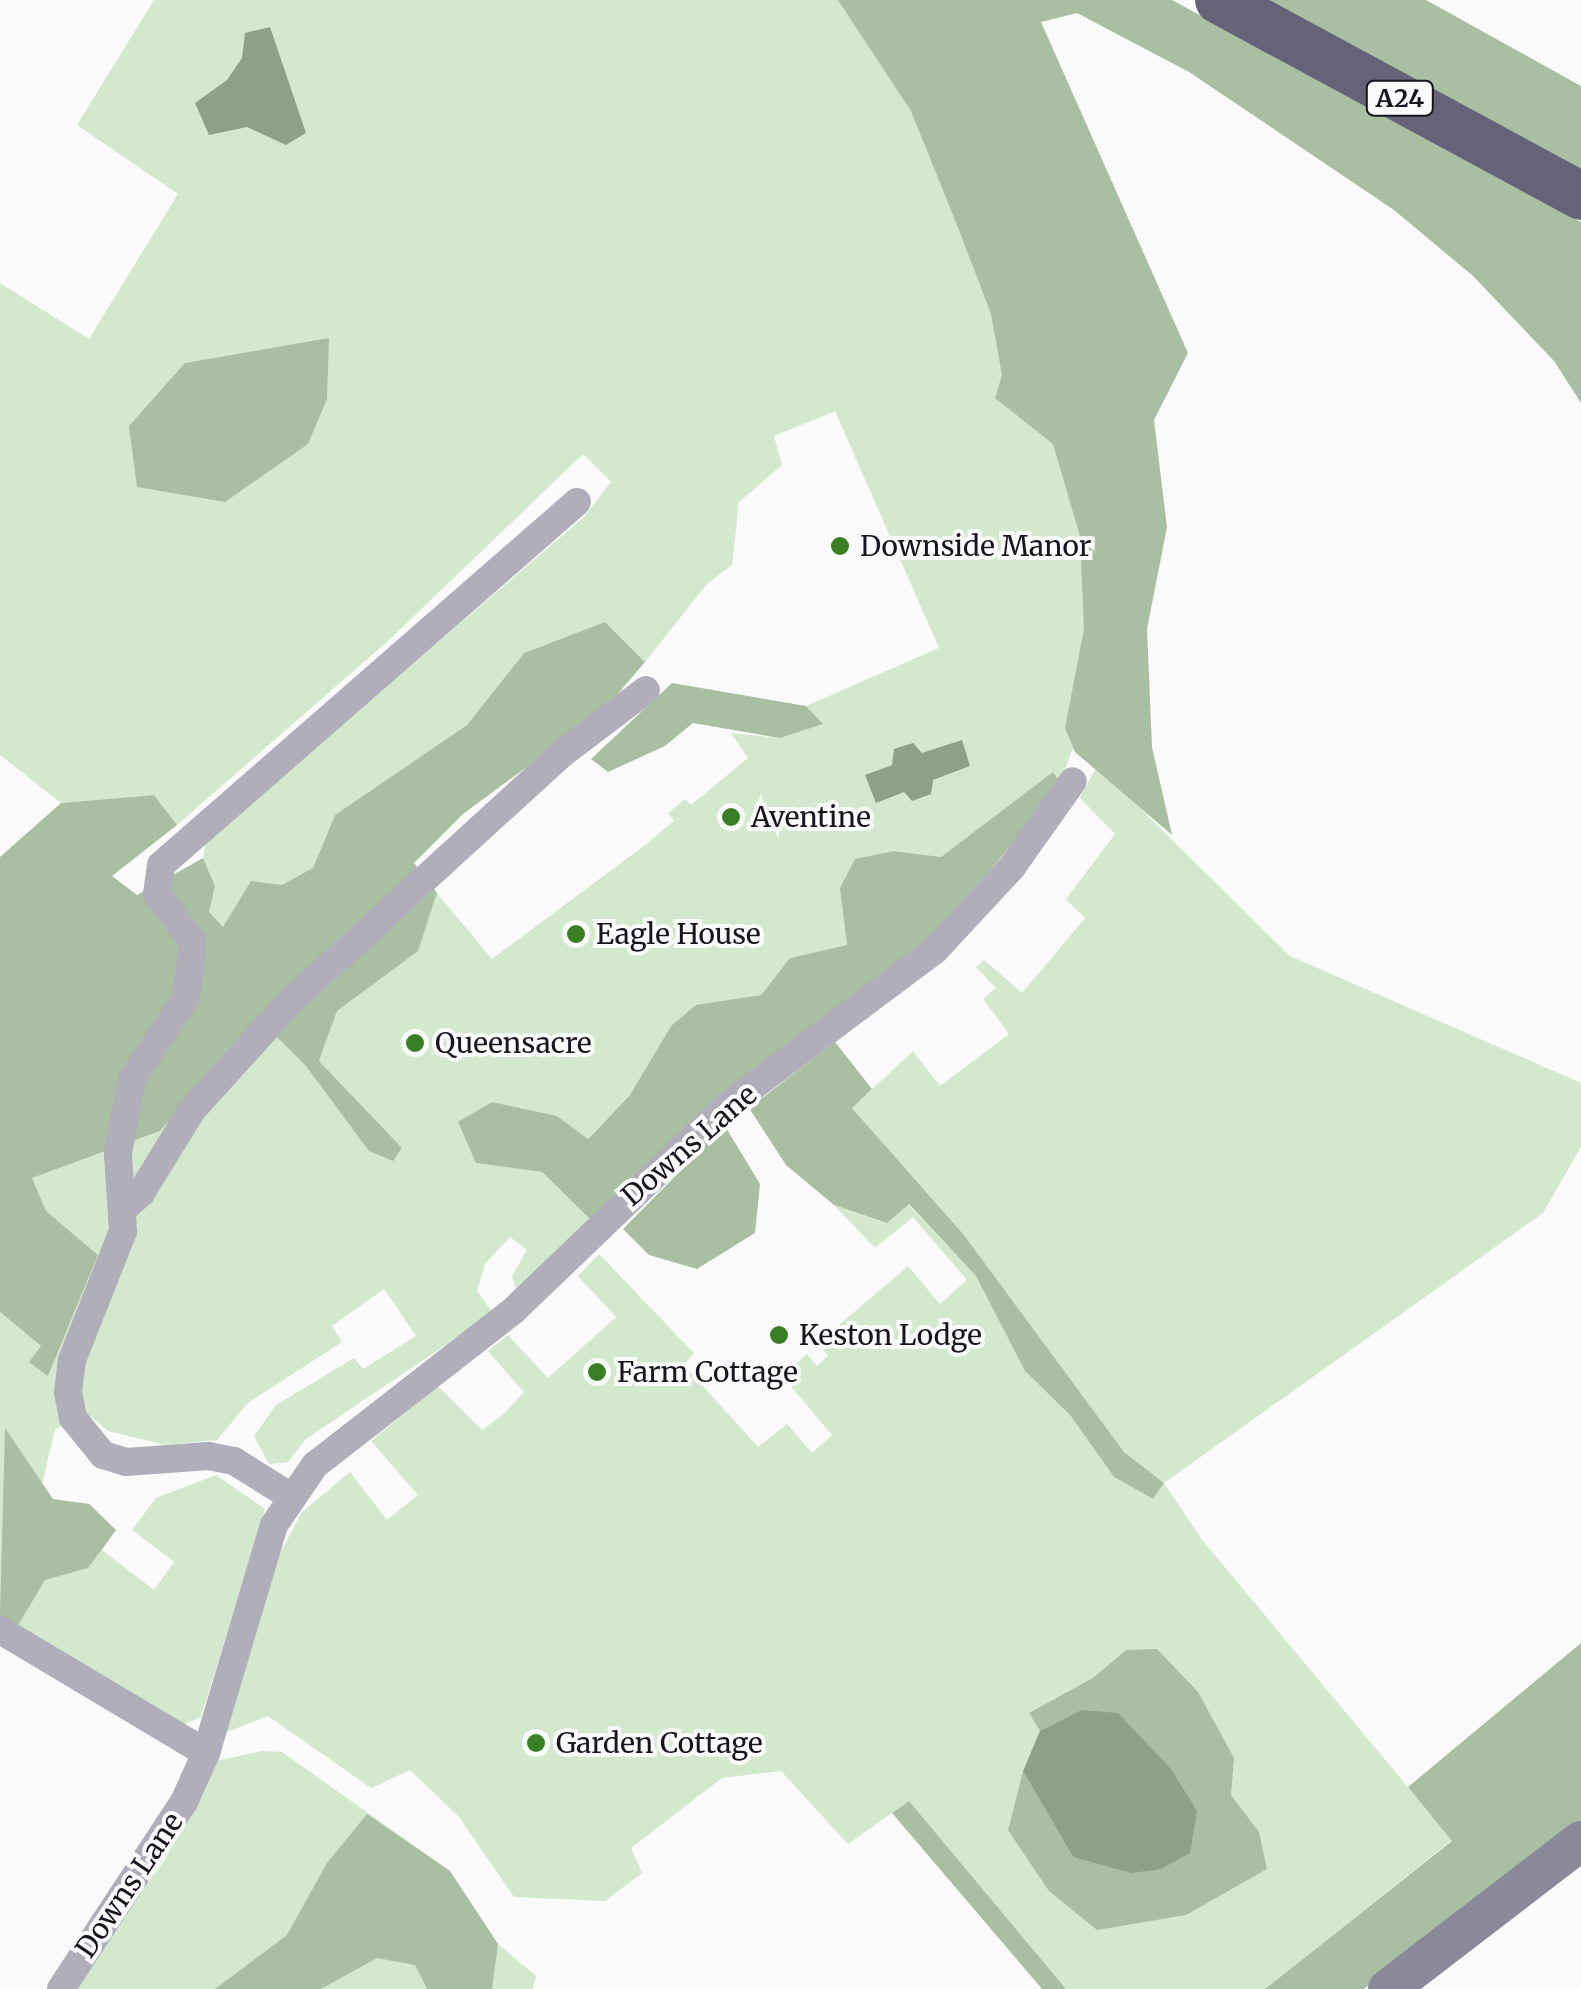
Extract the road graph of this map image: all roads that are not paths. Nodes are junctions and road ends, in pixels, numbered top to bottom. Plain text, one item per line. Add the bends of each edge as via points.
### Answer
1 (1219, 0) edge
2 (1581, 196) edge
3 (577, 502) dead end
4 (646, 690) dead end
5 (1073, 782) dead end
6 (124, 1208) junction
7 (290, 1496) junction
8 (0, 1630) edge
9 (206, 1753) junction
10 (1581, 1841) edge
11 (61, 1989) edge
12 (1388, 1989) edge

1 - 2 highway, A24
3 - 6 street via 160,866 157,894 193,942 186,998 132,1078 118,1153
4 - 6 street via 563,753 290,1002 192,1110 141,1193
5 - 7 street, Downs Lane via 1012,868 935,950 728,1105 514,1310 346,1438
6 - 7 street via 118,1255 72,1360 73,1418 103,1455 126,1462 208,1456 234,1461
7 - 9 street, Downs Lane via 260,1559
8 - 9 street
9 - 11 street, Downs Lane via 162,1842
10 - 12 main road

